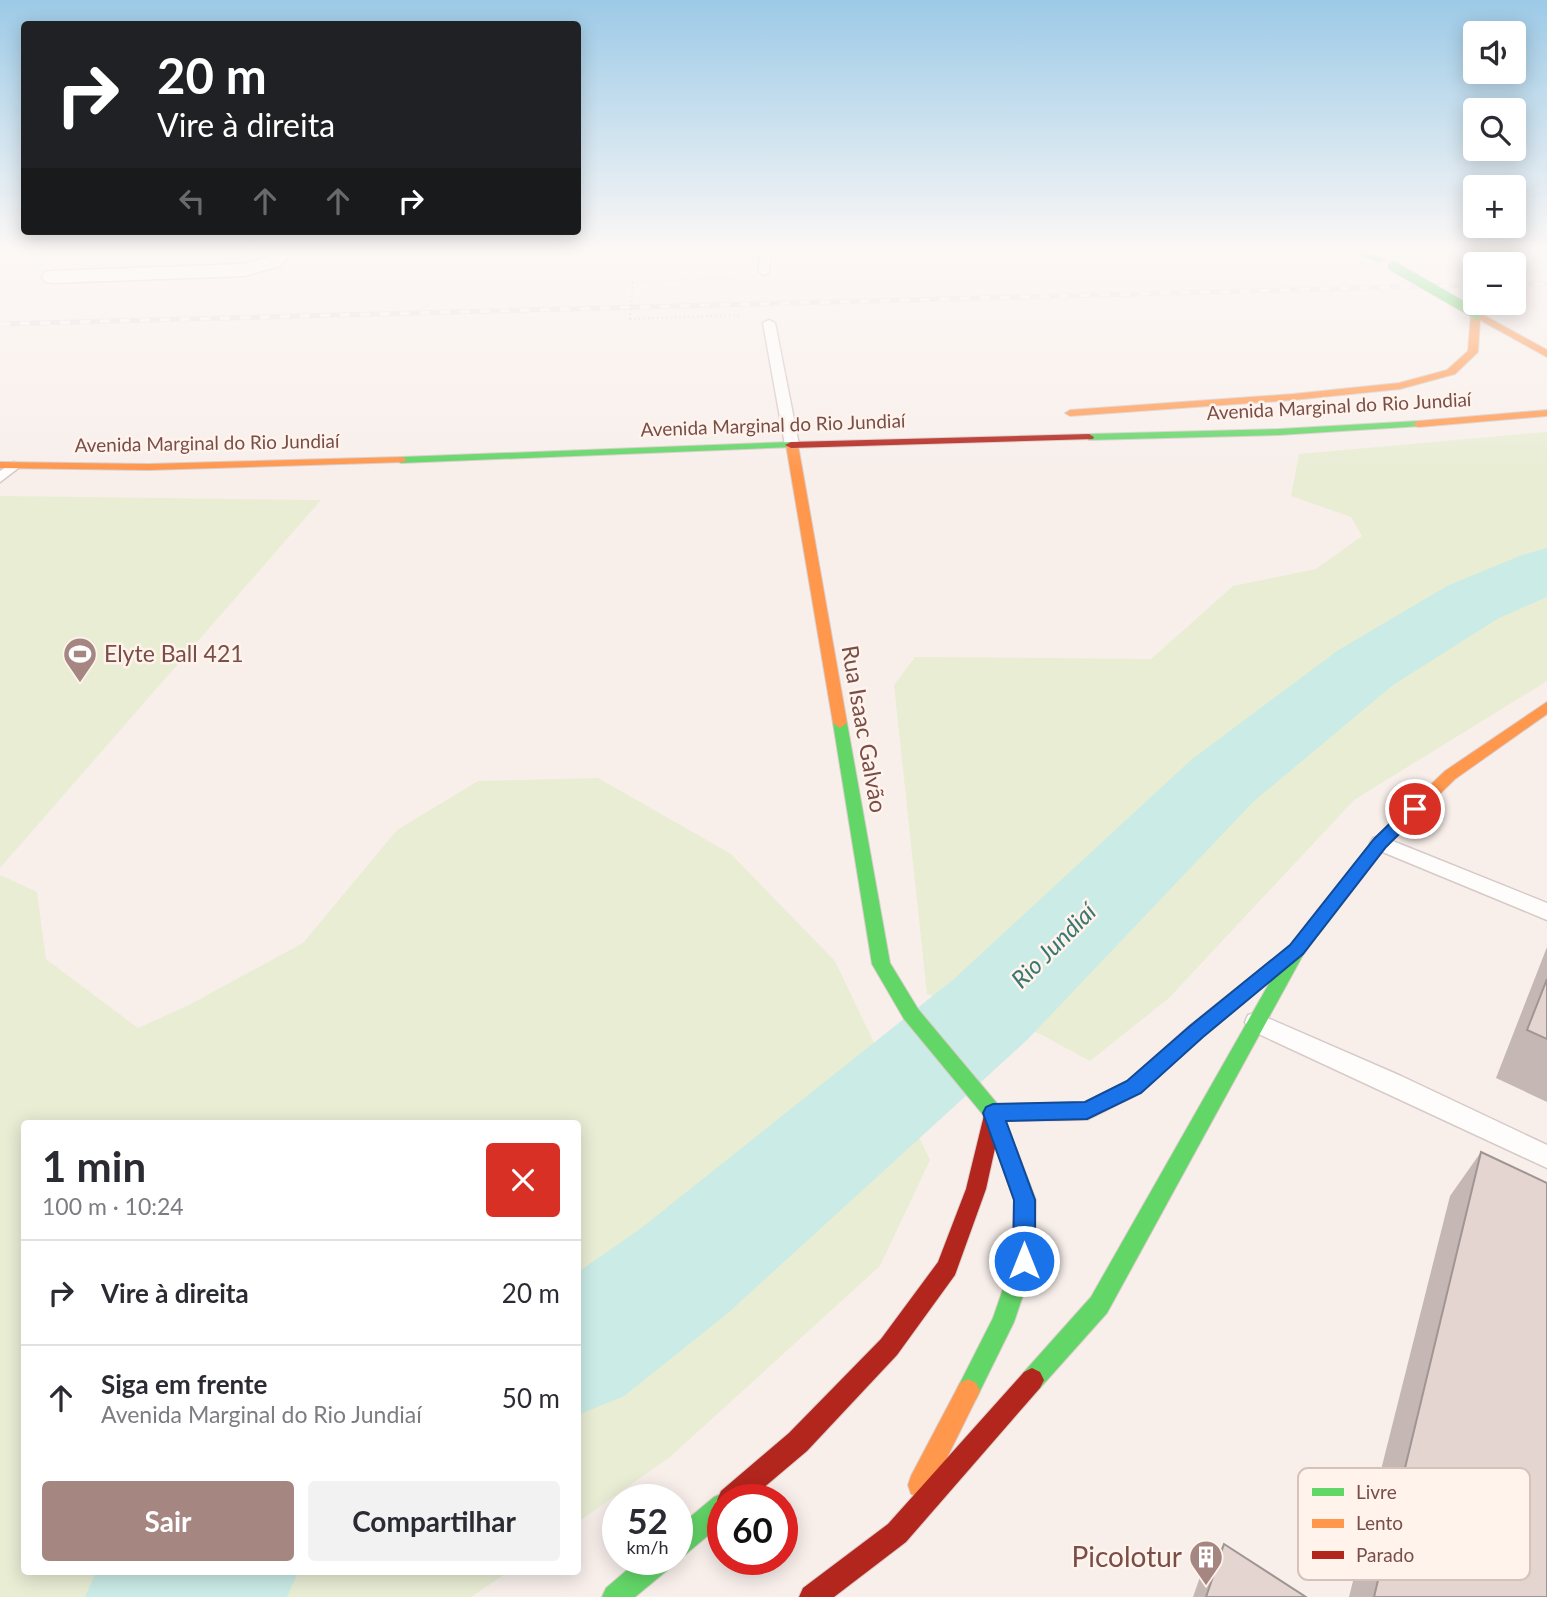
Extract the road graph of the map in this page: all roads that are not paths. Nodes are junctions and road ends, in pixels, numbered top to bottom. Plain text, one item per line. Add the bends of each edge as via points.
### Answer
1 (769, 323) dead end
2 (1476, 323) edge
3 (1491, 323) edge
4 (1515, 323) edge
5 (1535, 327) dead end
6 (1547, 354) edge
7 (1547, 412) edge
8 (1065, 413) dead end
9 (905, 425) dead end
10 (867, 442) junction
11 (792, 445) junction
12 (7, 465) edge
13 (0, 478) edge
14 (1547, 707) edge
15 (1380, 843) junction
16 (1547, 912) edge
17 (1297, 950) junction
18 (1256, 1022) junction
19 (993, 1113) junction
20 (1547, 1157) edge
21 (749, 1484) edge
22 (707, 1520) edge
23 (693, 1531) edge
24 (897, 1532) junction
25 (642, 1575) edge
26 (615, 1597) edge
27 (812, 1597) edge

1 - 11 lane
2 - 8 main road via 1474,352 1451,372 1429,380 1362,391
3 - 6 main road
4 - 5 main road
7 - 10 main road, Avenida Marginal do Rio Jundiaí via 1341,430
9 - 10 main road via 891,427
10 - 11 main road, Avenida Marginal do Rio Jundiaí
11 - 12 main road, Avenida Marginal do Rio Jundiaí via 360,462
11 - 19 main road, Rua Isaac Galvão via 881,964 911,1014
12 - 13 lane
14 - 15 main road via 1450,775
15 - 16 lane
15 - 17 main road
17 - 18 main road
17 - 19 main road via 1134,1087 1087,1111
18 - 20 lane
18 - 24 main road via 1099,1305
19 - 21 main road via 976,1189 947,1268 889,1346 798,1442
19 - 24 main road via 1025,1200 1024,1261 1003,1322
22 - 23 main road
24 - 27 main road
25 - 26 main road

